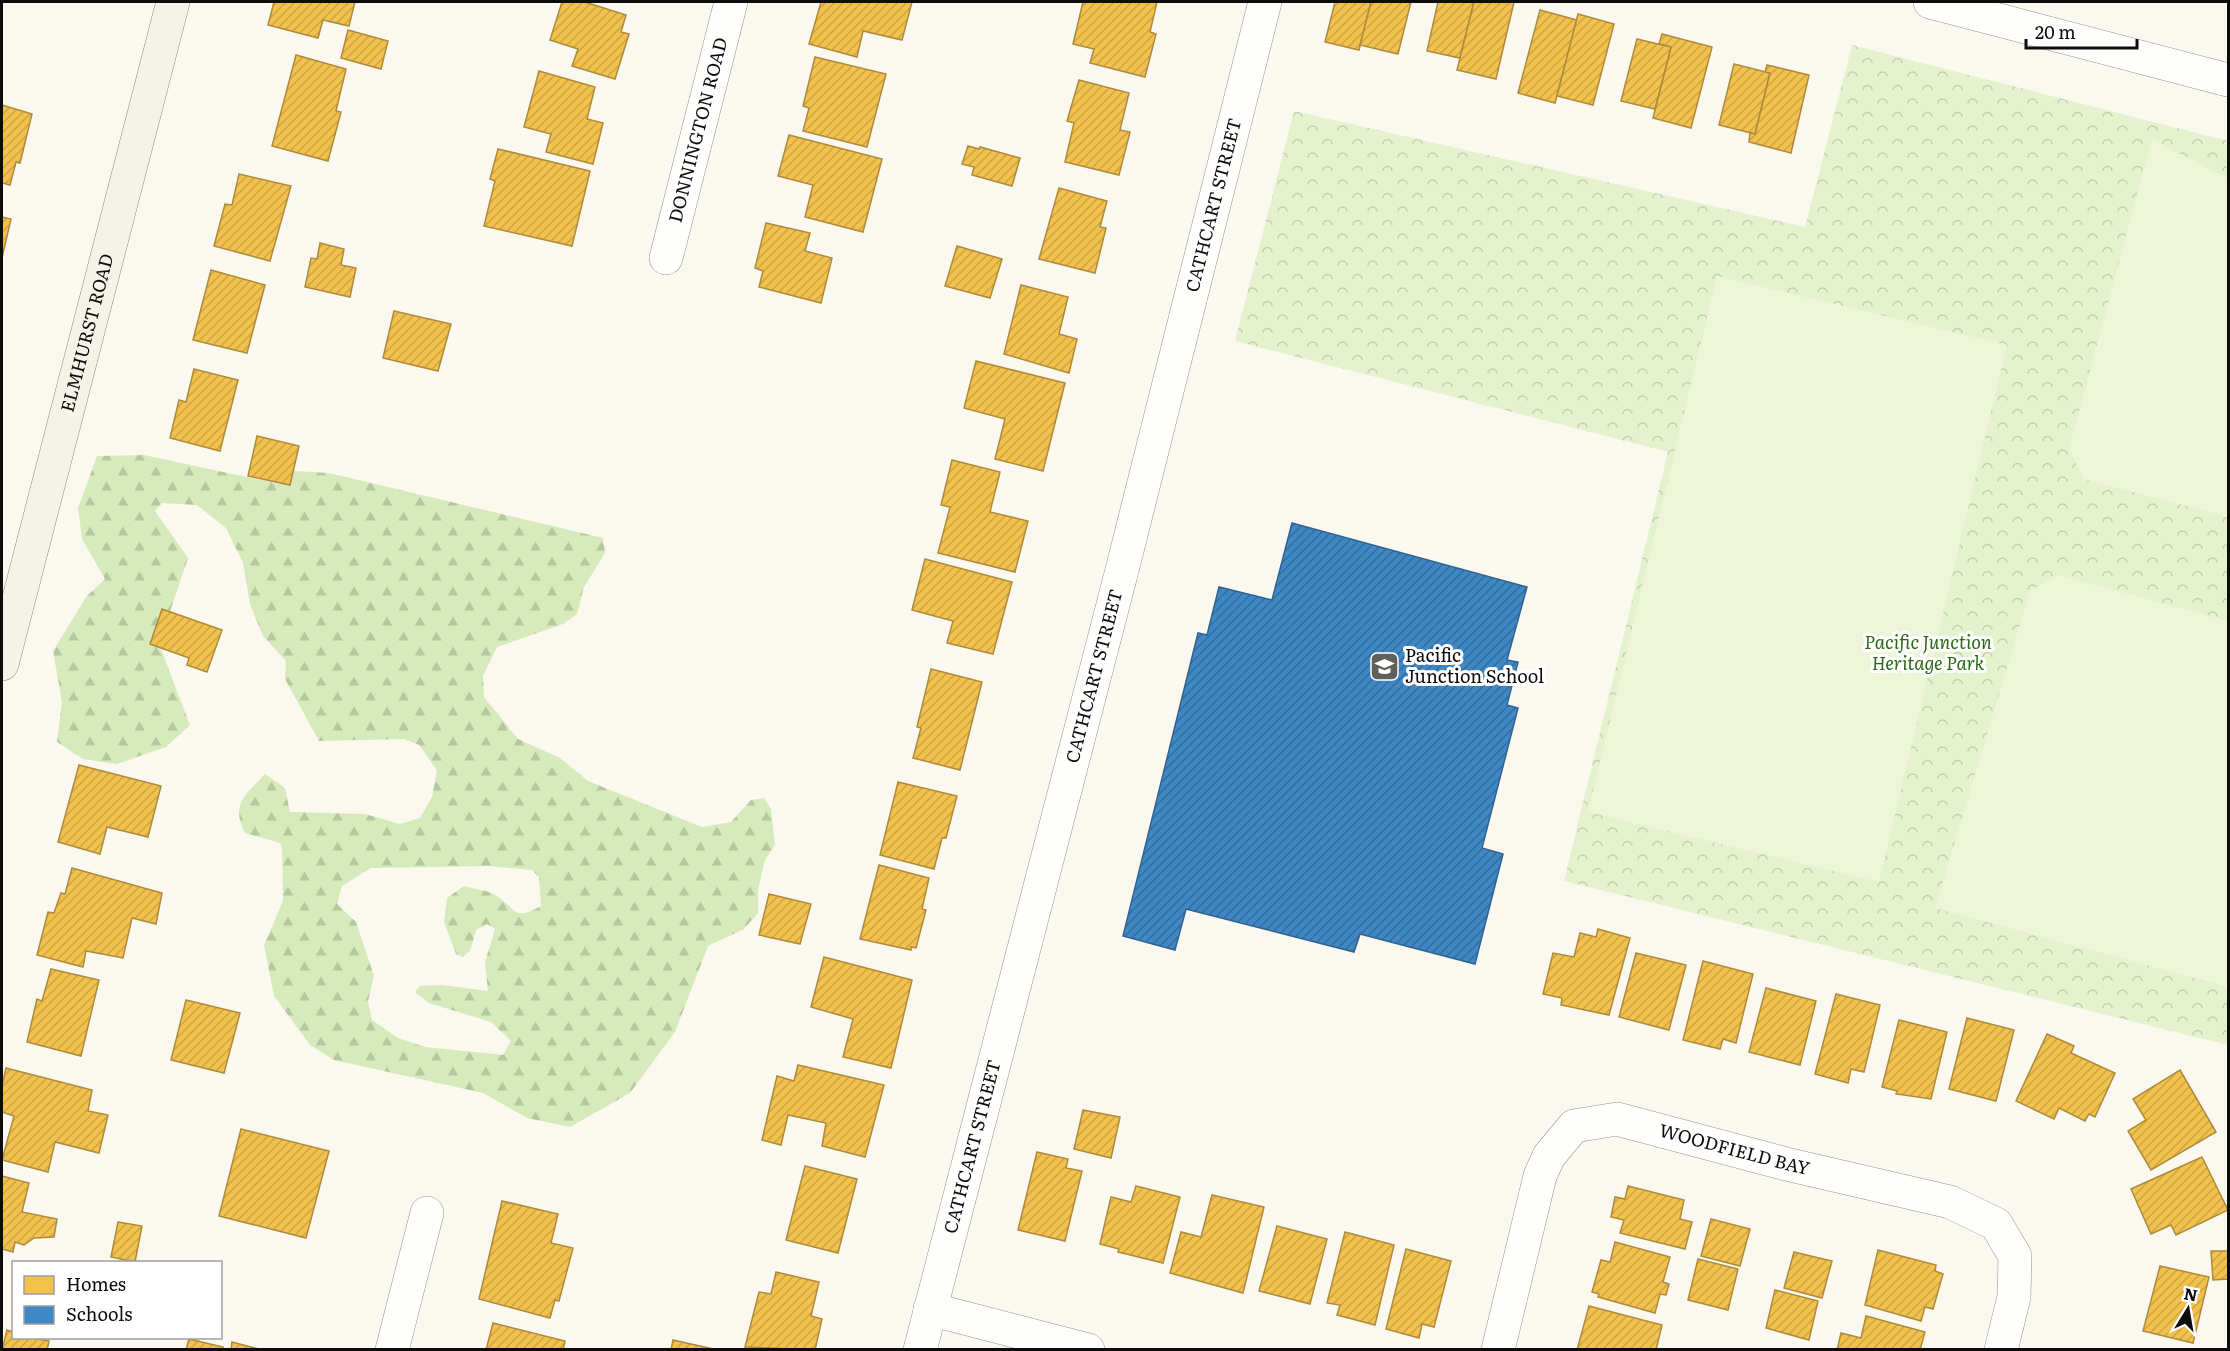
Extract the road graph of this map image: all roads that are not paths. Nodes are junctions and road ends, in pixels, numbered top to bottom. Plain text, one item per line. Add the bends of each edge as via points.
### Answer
1 (173, 2) edge
2 (731, 2) edge
3 (1265, 2) edge
4 (1930, 2) edge
5 (2229, 80) edge
6 (666, 258) dead end
7 (2, 663) edge
8 (427, 1213) dead end
9 (930, 1309) junction
10 (392, 1350) edge
11 (920, 1350) edge
12 (1088, 1350) edge
13 (1498, 1350) edge
14 (2001, 1350) edge

1 - 7 street, ELMHURST ROAD
2 - 6 street, DONNINGTON ROAD
3 - 9 street, CATHCART STREET
4 - 5 street
8 - 10 street
9 - 11 street, CATHCART STREET
9 - 12 street
13 - 14 street, WOODFIELD BAY via 1540,1176 1549,1156 1574,1126 1617,1119 1950,1202 1996,1224 2015,1256 2014,1297

